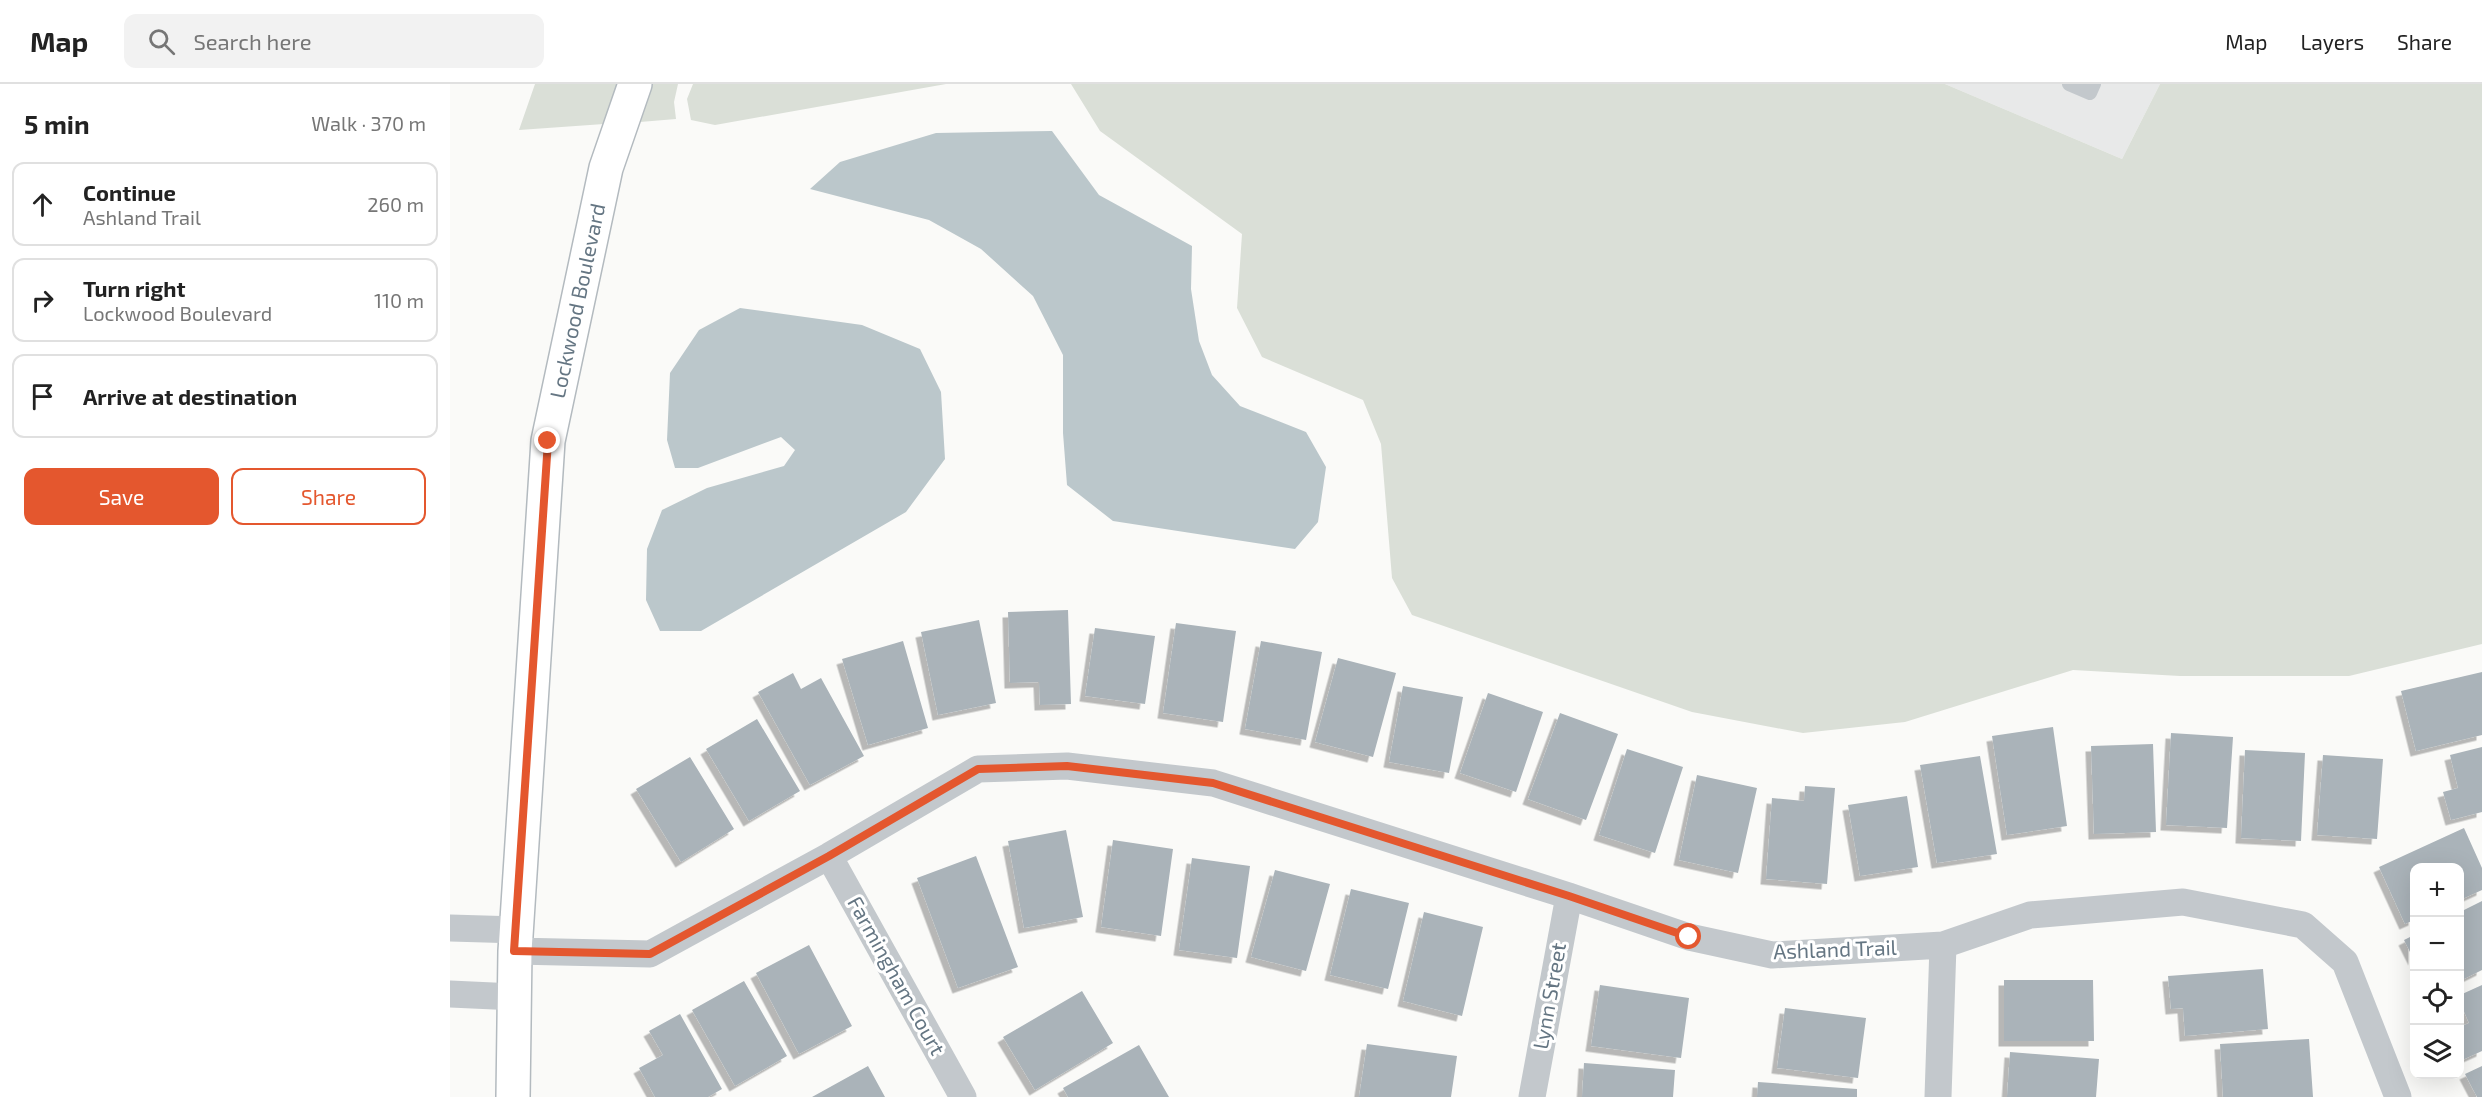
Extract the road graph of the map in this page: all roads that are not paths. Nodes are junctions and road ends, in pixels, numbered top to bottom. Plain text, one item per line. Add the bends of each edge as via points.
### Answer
1 (635, 84) edge
2 (2069, 84) edge
3 (2094, 84) edge
4 (829, 856) junction
5 (1569, 896) junction
6 (450, 928) edge
7 (515, 940) junction
8 (1944, 945) junction
9 (450, 994) edge
10 (514, 996) junction
11 (513, 1097) edge
12 (963, 1097) edge
13 (1532, 1097) edge
14 (1938, 1097) edge
15 (2398, 1097) edge

1 - 7 street, Lockwood Boulevard via 606,168 548,441
2 - 3 lane via 2090,93
4 - 5 street, Ashland Trail via 978,769 1067,766 1213,783
4 - 7 street, Ashland Trail via 650,954
4 - 12 street, Farmingham Court
5 - 8 street, Ashland Trail via 1689,937 1772,955
5 - 13 street, Lynn Street
6 - 7 street, Ashland Trail
7 - 10 street, Lockwood Boulevard
8 - 14 street
8 - 15 street, Ashland Trail via 2030,915 2183,902 2302,925 2345,962
9 - 10 street
10 - 11 street, Lockwood Boulevard

